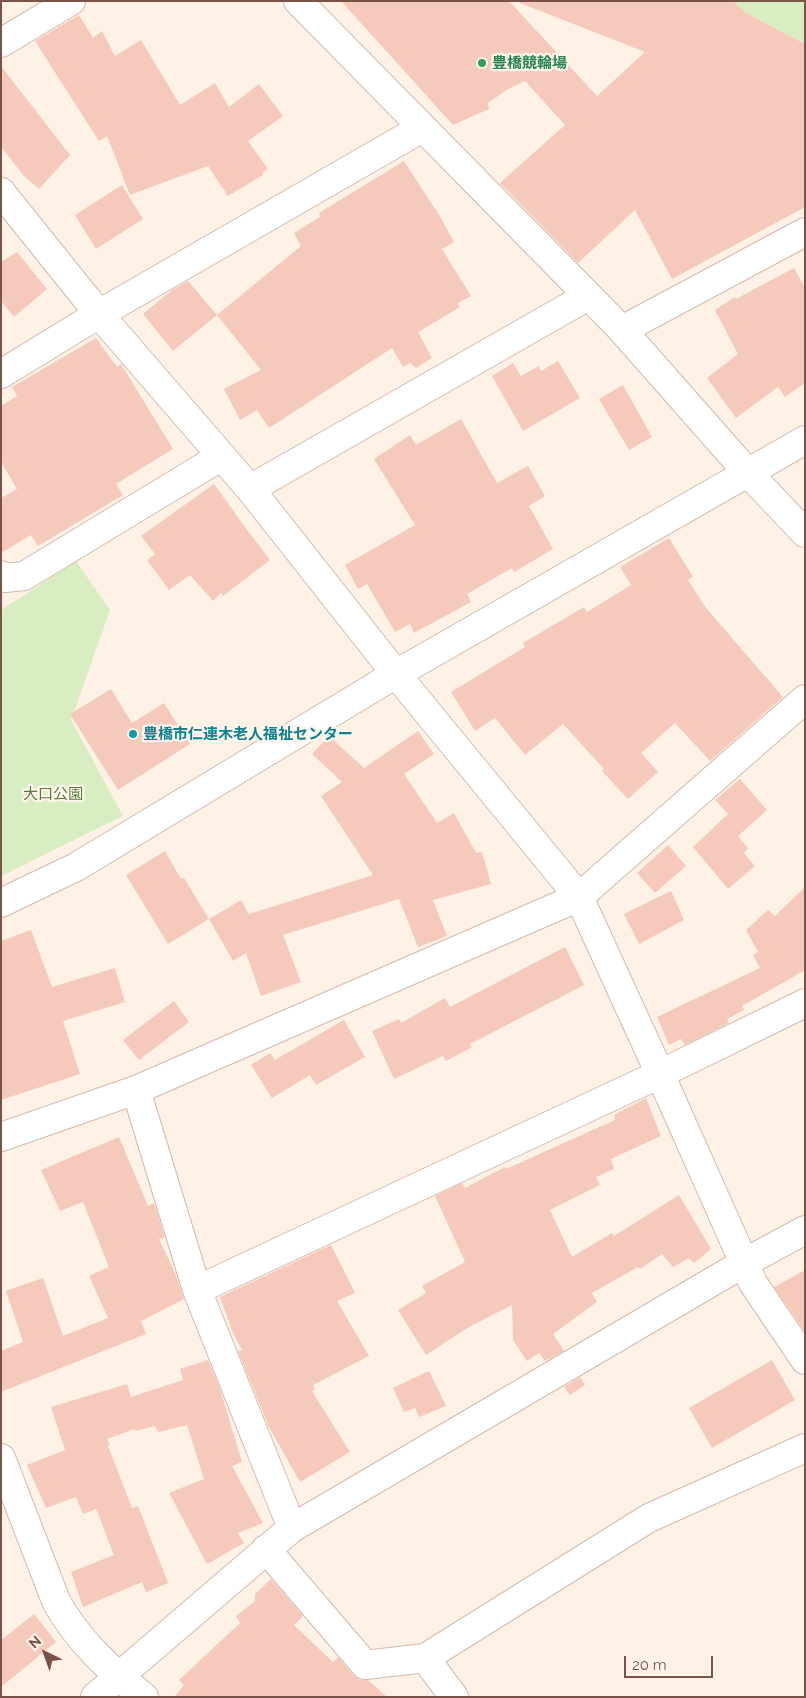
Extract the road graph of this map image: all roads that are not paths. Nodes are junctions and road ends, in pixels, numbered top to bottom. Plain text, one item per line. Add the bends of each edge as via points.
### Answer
1 (71, 1) edge
2 (298, 1) edge
3 (1, 43) edge
4 (422, 128) junction
5 (1, 192) edge
6 (805, 232) edge
7 (588, 296) junction
8 (99, 314) junction
9 (622, 330) junction
10 (1, 374) edge
11 (805, 440) edge
12 (222, 456) junction
13 (748, 473) junction
14 (250, 489) junction
15 (805, 533) edge
16 (1, 575) edge
17 (396, 674) junction
18 (805, 699) edge
19 (579, 897) junction
20 (1, 903) edge
21 (805, 1004) edge
22 (660, 1074) junction
23 (136, 1090) junction
24 (1, 1137) edge
25 (805, 1230) edge
26 (744, 1263) junction
27 (197, 1290) junction
28 (805, 1360) edge
29 (805, 1448) edge
30 (1, 1458) edge
31 (7, 1489) edge
32 (292, 1528) junction
33 (266, 1549) junction
34 (426, 1658) junction
35 (119, 1677) junction
36 (95, 1697) edge
37 (144, 1697) edge
38 (454, 1697) edge

1 - 3 street
2 - 4 street
4 - 7 street
4 - 8 street
5 - 8 street
6 - 9 street
7 - 9 street
7 - 14 street
8 - 10 street
8 - 12 street
9 - 13 street
11 - 13 street
12 - 14 street
12 - 16 street via 24,576 5,578
13 - 15 street
13 - 17 street
14 - 17 street
17 - 19 street
17 - 20 street via 76,867
18 - 19 street
19 - 22 street
19 - 23 street
21 - 22 street
22 - 26 street
22 - 27 street
23 - 24 street
23 - 27 street
25 - 26 street
26 - 28 street via 753,1283
26 - 32 street
27 - 32 street
29 - 34 street via 648,1518
30 - 31 street
31 - 35 street via 67,1621
32 - 33 street
33 - 34 street via 365,1665
33 - 35 street
34 - 38 street
35 - 36 street
35 - 37 street

